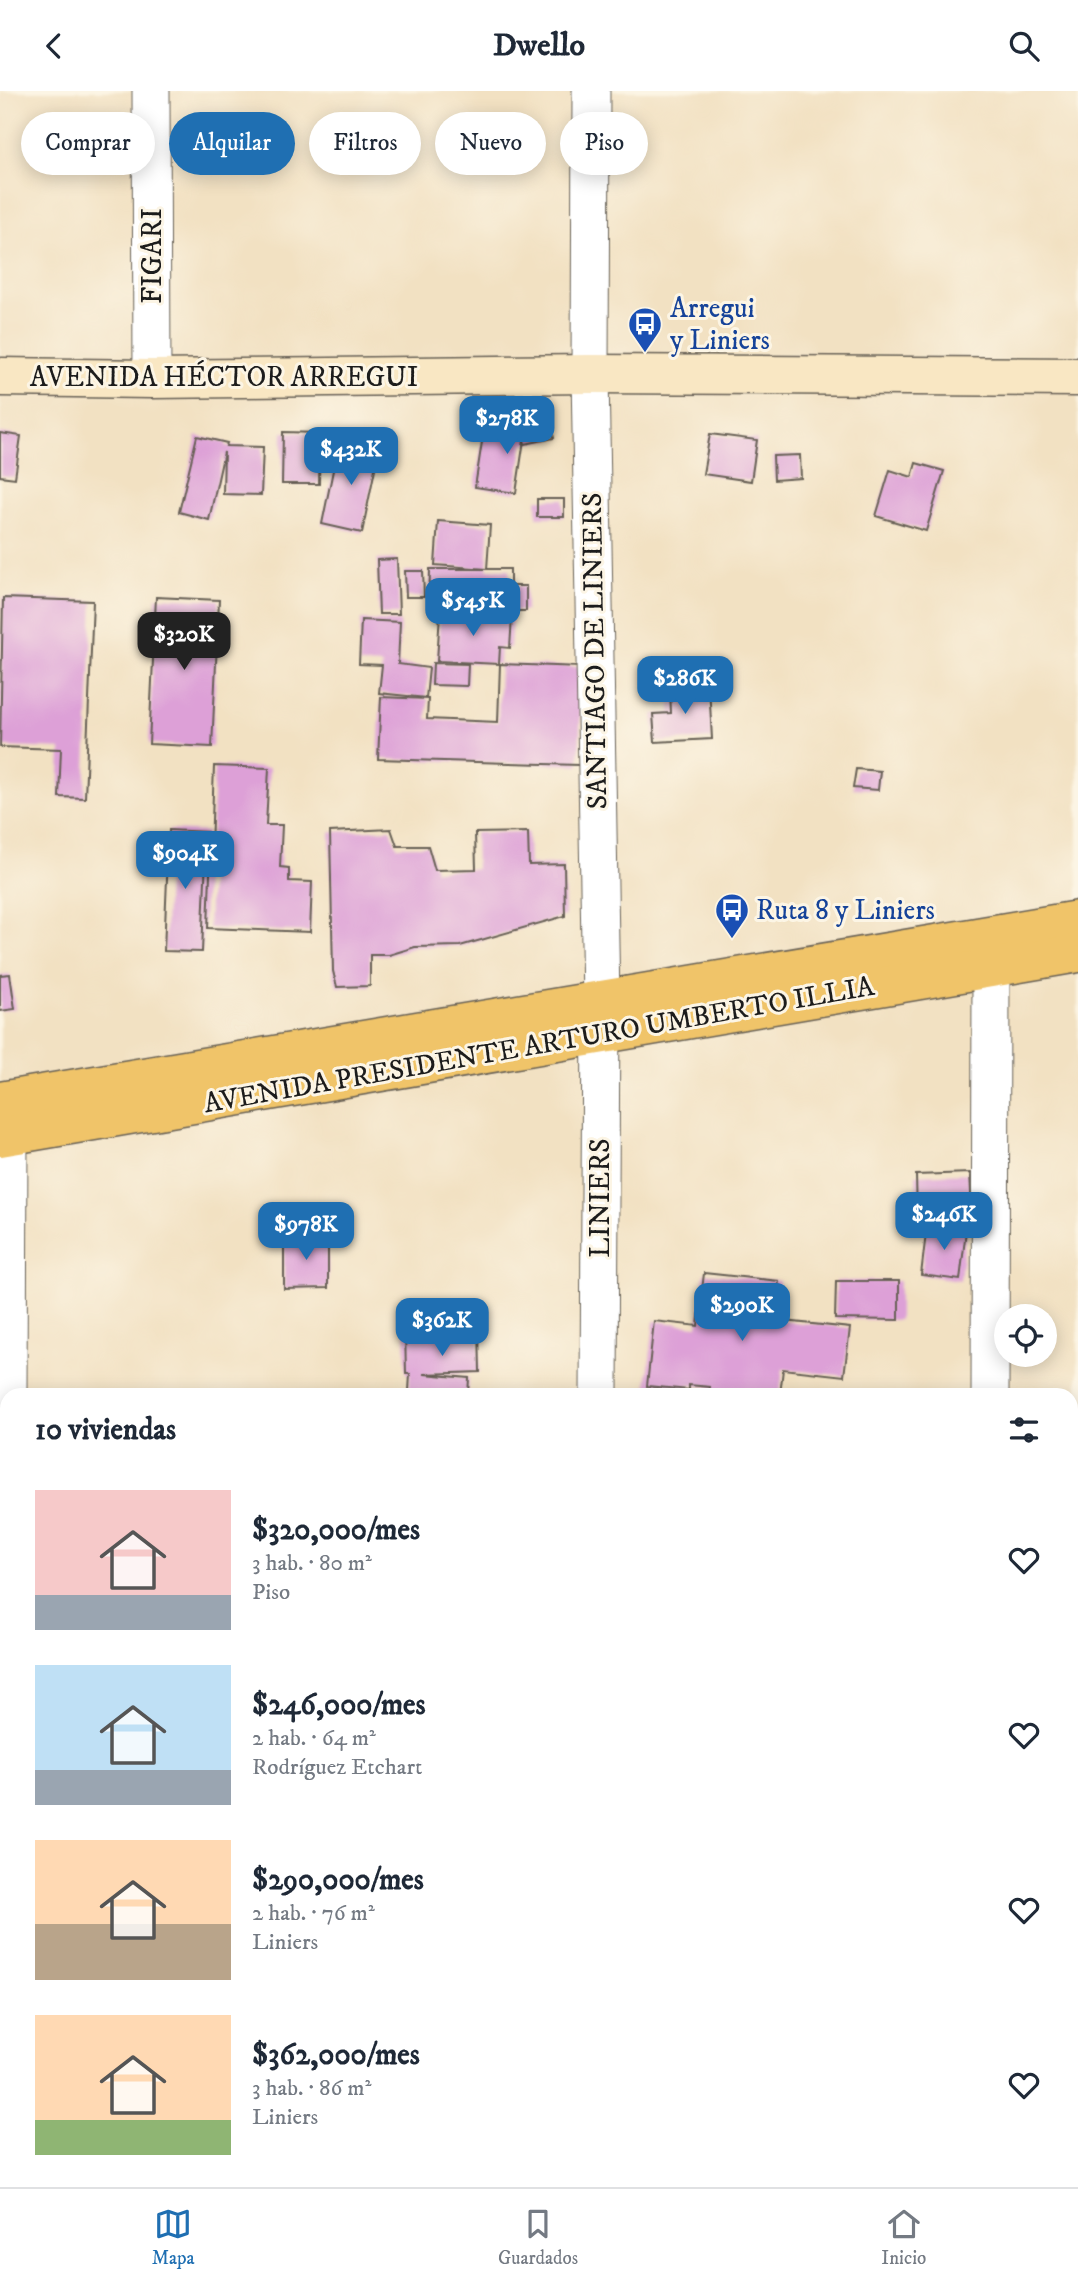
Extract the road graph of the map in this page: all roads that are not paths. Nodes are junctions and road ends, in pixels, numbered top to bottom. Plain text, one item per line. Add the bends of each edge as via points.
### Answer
1 (151, 91) edge
2 (591, 91) edge
3 (590, 374) junction
4 (0, 377) edge
5 (1078, 377) edge
6 (152, 379) junction
7 (1078, 920) edge
8 (1078, 954) edge
9 (991, 968) junction
10 (601, 1017) junction
11 (3, 1124) edge
12 (8, 1388) edge
13 (599, 1388) edge
14 (990, 1388) edge

1 - 6 street, FIGARI
2 - 3 street, SANTIAGO DE LINIERS
3 - 5 street, AVENIDA HÉCTOR ARREGUI
3 - 6 street, AVENIDA HÉCTOR ARREGUI
3 - 10 street, SANTIAGO DE LINIERS
4 - 6 street, AVENIDA HÉCTOR ARREGUI
7 - 10 main road, AVENIDA PRESIDENTE ARTURO UMBERTO ILLIA
8 - 9 main road, AVENIDA PRESIDENTE ARTURO UMBERTO ILLIA
9 - 10 main road, AVENIDA PRESIDENTE ARTURO UMBERTO ILLIA
9 - 14 street
10 - 11 main road, AVENIDA PRESIDENTE ARTURO UMBERTO ILLIA
10 - 13 street, LINIERS
11 - 12 street

